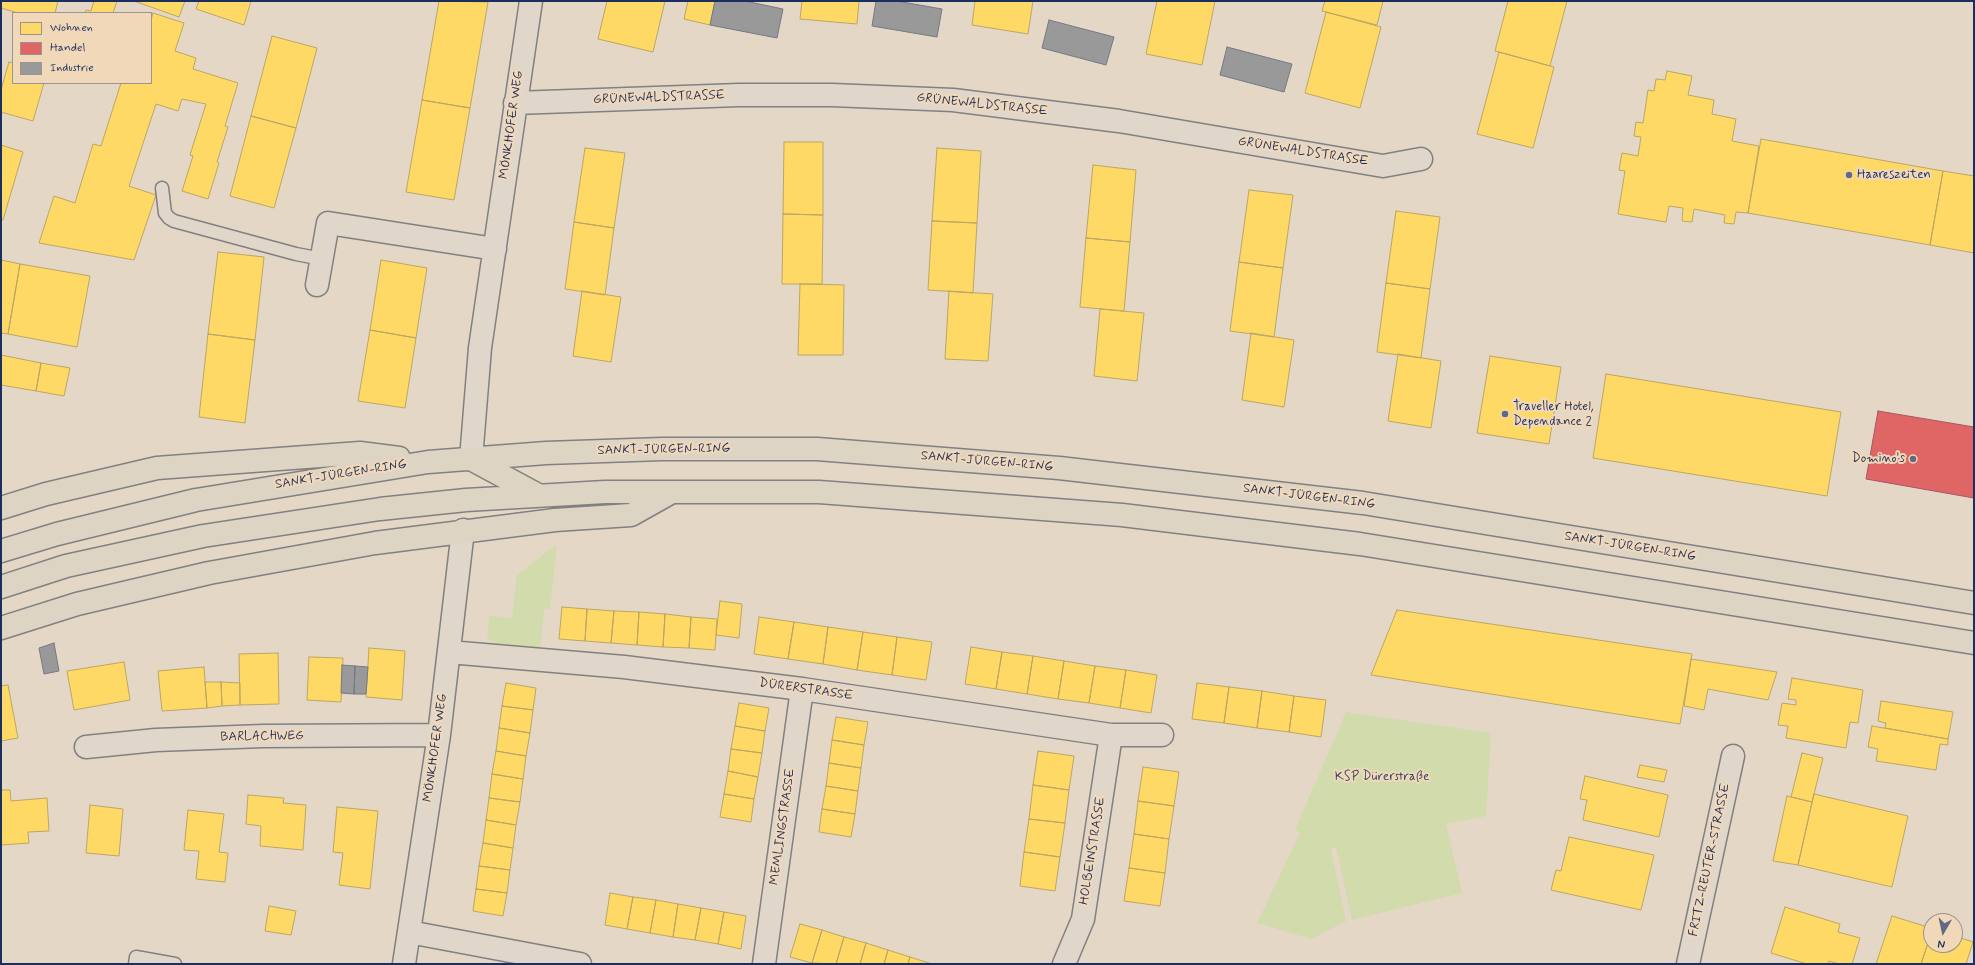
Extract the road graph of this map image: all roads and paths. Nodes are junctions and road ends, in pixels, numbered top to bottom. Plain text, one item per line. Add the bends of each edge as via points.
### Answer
1 (531, 1) edge
2 (514, 103) junction
3 (1421, 159) dead end
4 (162, 188) dead end
5 (495, 249) junction
6 (322, 259) junction
7 (317, 285) dead end
8 (471, 458) junction
9 (428, 462) junction
10 (673, 491) junction
11 (538, 495) junction
12 (1, 508) edge
13 (462, 530) junction
14 (1, 551) edge
15 (1, 587) edge
16 (1974, 603) edge
17 (1, 628) edge
18 (1974, 643) edge
19 (449, 652) junction
20 (802, 689) junction
21 (439, 735) junction
22 (1110, 735) junction
23 (1162, 735) dead end
24 (86, 747) dead end
25 (1733, 756) dead end
26 (409, 932) junction
27 (135, 964) edge
28 (175, 964) edge
29 (404, 964) edge
30 (580, 964) edge
31 (764, 964) edge
32 (1064, 964) edge
33 (1688, 964) edge

1 - 2 street, MÖNKHOFER WEG
2 - 3 street, GRÜNEWALDSTRASSE via 739,95 832,95 953,100 1111,120 1383,166
2 - 5 street, MÖNKHOFER WEG
4 - 6 lane via 166,213 174,221
5 - 6 street via 328,223
5 - 8 street, MÖNKHOFER WEG via 480,348
6 - 7 street
8 - 9 main road, SANKT-JÜRGEN-RING
8 - 11 main road
8 - 16 main road, SANKT-JÜRGEN-RING via 654,450 817,449 1052,467 1363,503
9 - 12 main road via 360,453 157,468 46,494
9 - 14 main road, SANKT-JÜRGEN-RING via 196,500 57,534
10 - 11 main road
10 - 13 main road via 631,515
10 - 18 main road via 819,492 1122,515 1360,544
11 - 15 main road via 380,508 203,536 66,566
13 - 17 main road via 209,573 76,604
13 - 19 street, MÖNKHOFER WEG
19 - 20 street, DÜRERSTRASSE via 624,667
19 - 21 street, MÖNKHOFER WEG
20 - 22 street, DÜRERSTRASSE
20 - 31 street, MEMLINGSTRASSE
21 - 24 street, BARLACHWEG via 263,736 156,740
21 - 26 street, MÖNKHOFER WEG
22 - 23 street, DÜRERSTRASSE
22 - 32 street, HOLBEINSTRASSE via 1083,919
25 - 33 street, FRITZ-REUTER-STRASSE
26 - 29 street, MÖNKHOFER WEG
26 - 30 street
27 - 28 lane via 136,957

